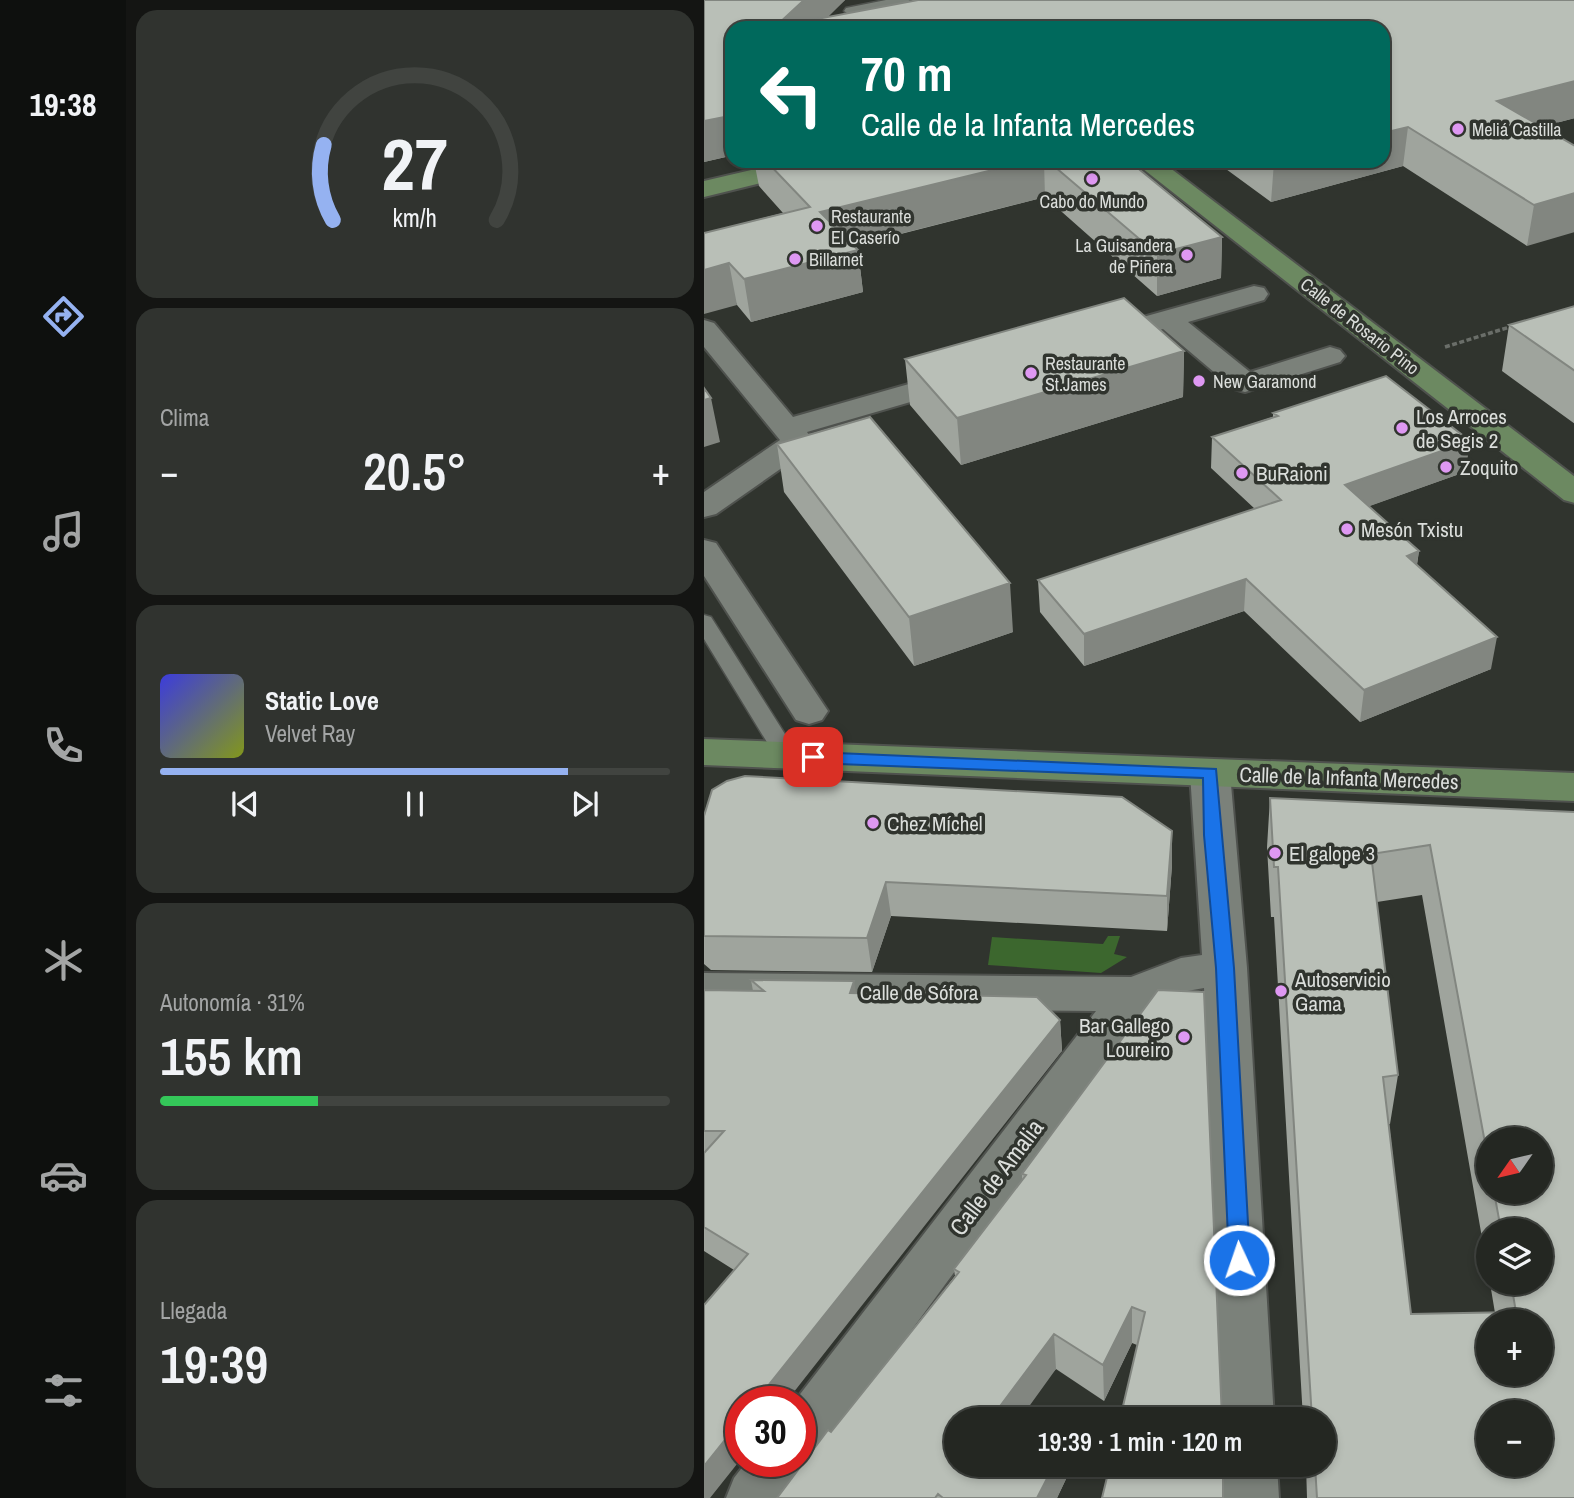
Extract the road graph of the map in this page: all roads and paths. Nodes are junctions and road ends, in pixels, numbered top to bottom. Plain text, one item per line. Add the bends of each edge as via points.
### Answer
1 (904, 0) edge
2 (850, 11) edge
3 (792, 168) edge
4 (1154, 168) edge
5 (704, 189) edge
6 (1254, 294) dead end
7 (1168, 319) junction
8 (1514, 326) edge
9 (704, 330) edge
10 (1076, 345) edge
11 (1440, 348) dead end
12 (1330, 356) dead end
13 (985, 371) edge
14 (788, 428) junction
15 (1574, 494) edge
16 (704, 507) edge
17 (704, 550) edge
18 (704, 622) edge
19 (809, 711) dead end
20 (787, 756) junction
21 (706, 758) edge
22 (1210, 773) junction
23 (1574, 787) edge
24 (1225, 968) junction
25 (704, 990) edge
26 (1133, 994) junction
27 (1246, 1407) edge
28 (816, 1416) edge
29 (770, 1477) edge
30 (1250, 1477) edge
31 (754, 1498) edge
32 (1251, 1498) edge

1 - 2 lane
3 - 5 street
4 - 15 street, Calle de Rosario Pino
6 - 7 street
7 - 10 street
7 - 12 street via 1245,383
8 - 11 path
9 - 14 street
13 - 14 street
14 - 16 street via 798,442
17 - 19 street
18 - 20 lane
20 - 21 street, Calle de la Infanta Mercedes
20 - 22 street, Calle de la Infanta Mercedes
22 - 23 street, Calle de la Infanta Mercedes
22 - 24 street
24 - 26 street via 1181,975
24 - 27 street
25 - 26 street, Calle de Sófora
26 - 28 street, Calle de Amalia
29 - 31 street
30 - 32 street

